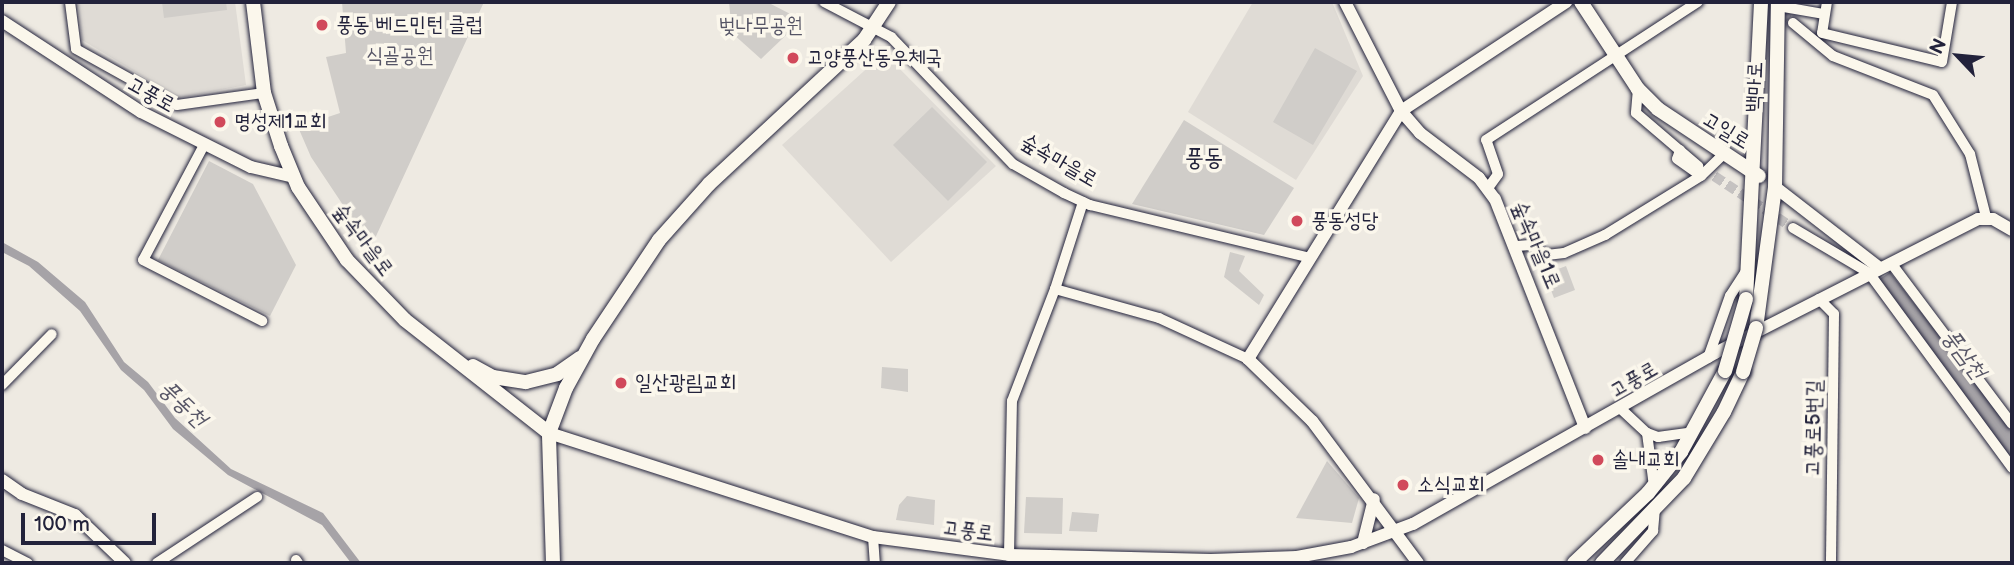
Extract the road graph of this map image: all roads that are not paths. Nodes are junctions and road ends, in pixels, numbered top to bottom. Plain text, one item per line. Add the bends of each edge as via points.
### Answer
1 (70, 2) edge
2 (253, 2) edge
3 (824, 2) edge
4 (889, 2) edge
5 (1345, 2) edge
6 (1566, 2) edge
7 (1581, 2) edge
8 (1698, 2) edge
9 (1761, 2) edge
10 (1827, 2) edge
11 (1952, 2) edge
12 (1778, 4) edge
13 (1824, 14) junction
14 (2, 20) edge
15 (1793, 23) tunnel mouth
16 (873, 27) junction
17 (1617, 58) junction
18 (1638, 89) junction
19 (264, 93) junction
20 (1401, 111) junction
21 (204, 145) junction
22 (1724, 154) junction
23 (1699, 171) junction
24 (1755, 173) junction
25 (294, 177) junction
26 (1775, 187) junction
27 (1488, 188) junction
28 (1083, 202) junction
29 (1986, 218) junction
30 (1793, 228) tunnel mouth
31 (2012, 230) edge
32 (1517, 246) junction
33 (1311, 258) junction
34 (1891, 262) junction
35 (1750, 265) junction
36 (1874, 270) junction
37 (1055, 289) junction
38 (1819, 299) junction
39 (262, 321) dead end
40 (52, 334) dead end
41 (441, 349) junction
42 (584, 355) junction
43 (1708, 358) junction
44 (1248, 359) junction
45 (2, 385) edge
46 (1621, 409) junction
47 (2012, 424) edge
48 (1585, 428) junction
49 (1694, 431) junction
50 (549, 433) junction
51 (1647, 433) junction
52 (2012, 468) edge
53 (2, 480) edge
54 (1654, 486) junction
55 (257, 497) dead end
56 (1374, 499) junction
57 (1655, 510) junction
58 (1395, 530) junction
59 (873, 537) junction
60 (1363, 543) junction
61 (2, 550) edge
62 (1009, 559) edge
63 (28, 563) edge
64 (123, 563) edge
65 (157, 563) edge
66 (553, 563) edge
67 (875, 563) edge
68 (1418, 563) edge
69 (1574, 563) edge
70 (1602, 563) edge
71 (1625, 563) edge
72 (1831, 563) edge

1 - 19 street via 76,48 177,105
2 - 19 main road, 숲속마을로
3 - 16 street, 숲속마을로
4 - 16 main road
5 - 20 street, 숲속마을1로
6 - 20 street
7 - 17 main road, 고일로
8 - 17 street
9 - 24 main road, 백마로
10 - 13 street
11 - 13 street via 1942,62 1822,33
12 - 13 street
12 - 26 main road, 백마로
14 - 21 street, 고풍로 via 62,64
15 - 29 street via 1833,56 1933,95 1970,154
16 - 28 street, 숲속마을로 via 917,60 1013,164
16 - 42 main road via 850,54 709,184 659,240
17 - 18 main road, 고일로
17 - 27 street via 1486,140 1498,174
18 - 22 main road, 고일로 via 1679,126
18 - 23 street via 1636,113
19 - 25 main road, 숲속마을로
20 - 27 street, 숲속마을1로
20 - 33 street
21 - 25 street, 고풍로 via 251,167
21 - 39 street via 143,260
22 - 23 street
22 - 24 main road, 고일로
23 - 32 street via 1605,235 1563,253 1547,255 1530,245
24 - 26 main road, 고일로
24 - 35 main road, 백마로
25 - 41 main road, 숲속마을로 via 364,281
26 - 36 street, 고일로
26 - 57 main road, 백마로, bridge via 1763,300 1743,372 1698,457
27 - 32 street, 숲속마을1로
28 - 33 street, 숲속마을로
28 - 37 street
29 - 31 street
29 - 34 street
30 - 36 street
32 - 48 street, 숲속마을1로
33 - 44 street
34 - 36 street, 고풍로
34 - 47 street
35 - 43 street via 1730,296
35 - 49 main road, 백마로, bridge via 1746,299 1725,370
36 - 38 street, 고풍로
36 - 52 street
37 - 44 street via 1168,322
37 - 62 street via 1012,401
38 - 43 street, 고풍로
38 - 72 street, 고풍로5번길 via 1834,314
40 - 45 street
41 - 42 main road via 493,377 526,382 557,374
41 - 50 main road, 숲속마을로
42 - 50 main road
43 - 46 street, 고풍로
44 - 56 street via 1296,402
46 - 48 street, 고풍로
46 - 51 street
48 - 58 street, 고풍로
49 - 51 street via 1670,438
49 - 54 main road
50 - 59 street, 고풍로
50 - 66 main road
51 - 54 street
53 - 64 street via 22,494 75,515
54 - 69 main road
55 - 65 street
56 - 58 street
56 - 60 street
57 - 70 main road
57 - 71 street via 1653,531
58 - 60 street, 고풍로
58 - 68 street
59 - 62 street, 고풍로
59 - 67 street
60 - 62 street, 고풍로 via 1297,557
61 - 63 street

